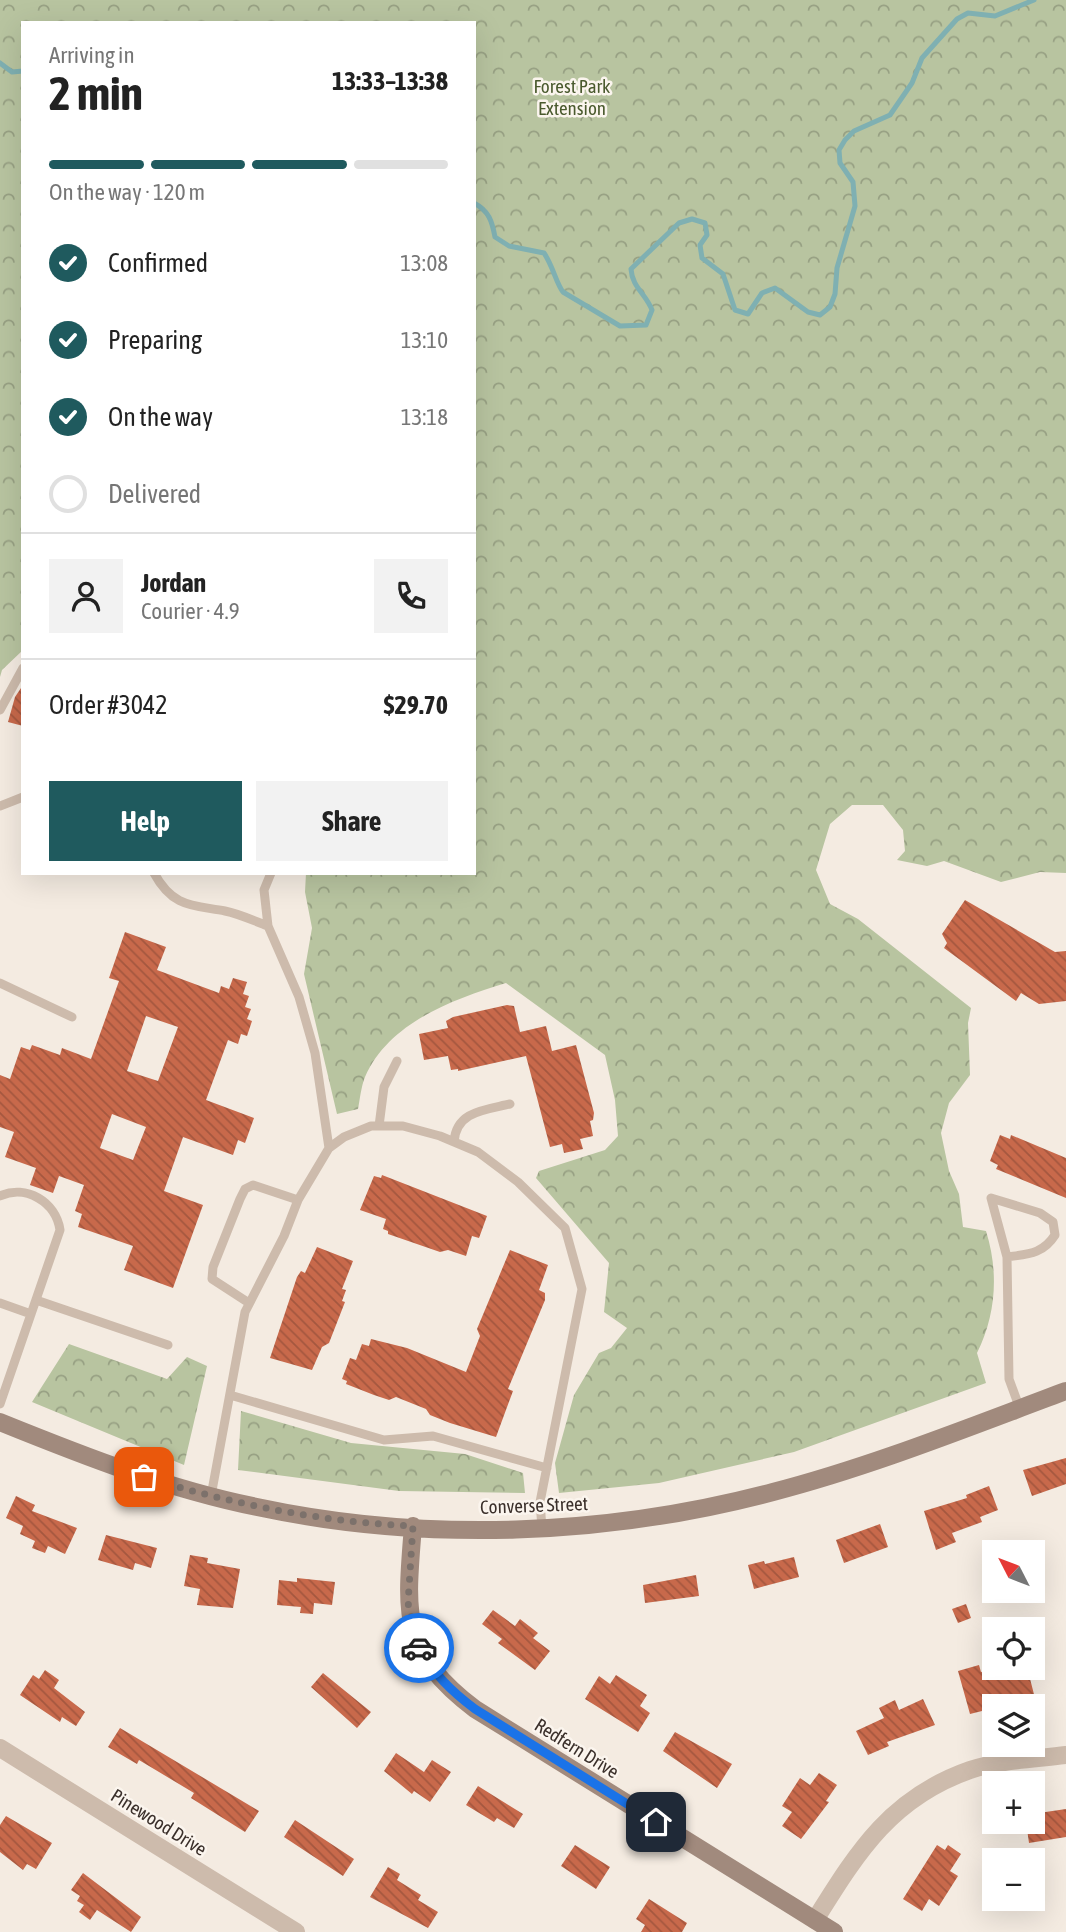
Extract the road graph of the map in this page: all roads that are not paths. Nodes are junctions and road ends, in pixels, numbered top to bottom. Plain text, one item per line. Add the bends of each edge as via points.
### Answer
1 (21, 672) edge
2 (0, 710) edge
3 (21, 798) edge
4 (0, 806) edge
5 (156, 875) edge
6 (270, 875) edge
7 (268, 926) junction
8 (0, 983) edge
9 (72, 1017) dead end
10 (397, 1061) dead end
11 (510, 1104) dead end
12 (379, 1126) junction
13 (454, 1142) junction
14 (328, 1148) junction
15 (0, 1196) edge
16 (298, 1200) junction
17 (1007, 1257) junction
18 (36, 1300) junction
19 (0, 1303) edge
20 (249, 1303) junction
21 (31, 1314) junction
22 (168, 1345) dead end
23 (1066, 1391) edge
24 (230, 1395) junction
25 (0, 1404) edge
26 (1020, 1409) junction
27 (0, 1422) edge
28 (547, 1468) junction
29 (211, 1496) junction
30 (413, 1526) junction
31 (542, 1528) junction
32 (0, 1748) edge
33 (1066, 1755) edge
34 (815, 1920) junction
35 (296, 1932) edge
36 (834, 1932) edge

1 - 2 lane
3 - 4 lane
5 - 7 lane via 180,902
6 - 7 lane via 264,890
7 - 14 lane via 312,1042
8 - 9 lane
10 - 12 lane via 384,1087
11 - 13 lane via 472,1113 460,1122
12 - 13 lane via 403,1126
12 - 14 lane via 344,1137
13 - 28 lane via 478,1152 519,1182 565,1228 582,1289
14 - 16 lane
15 - 18 lane via 10,1191 30,1193 58,1217 60,1230
16 - 20 lane via 285,1236
16 - 20 lane via 253,1185 240,1199 212,1279
17 - 17 lane via 1035,1254 1048,1246 1055,1235 1053,1222 1040,1213 991,1198
17 - 26 lane via 1009,1379
18 - 21 lane
18 - 22 lane
19 - 21 lane
20 - 24 lane via 239,1334
21 - 25 lane
23 - 26 main road, Converse Street
24 - 28 lane via 384,1440 433,1436
24 - 29 lane
26 - 31 main road, Converse Street via 772,1493 652,1517
27 - 29 main road, Converse Street via 110,1465
28 - 31 lane via 540,1502
29 - 30 main road, Converse Street via 303,1515
30 - 31 main road, Converse Street
30 - 34 main road, Redfern Drive via 411,1627 432,1670 450,1690
32 - 35 street, Pinewood Drive
33 - 34 street via 971,1769 921,1793 885,1821 859,1850
34 - 36 main road, Redfern Drive

